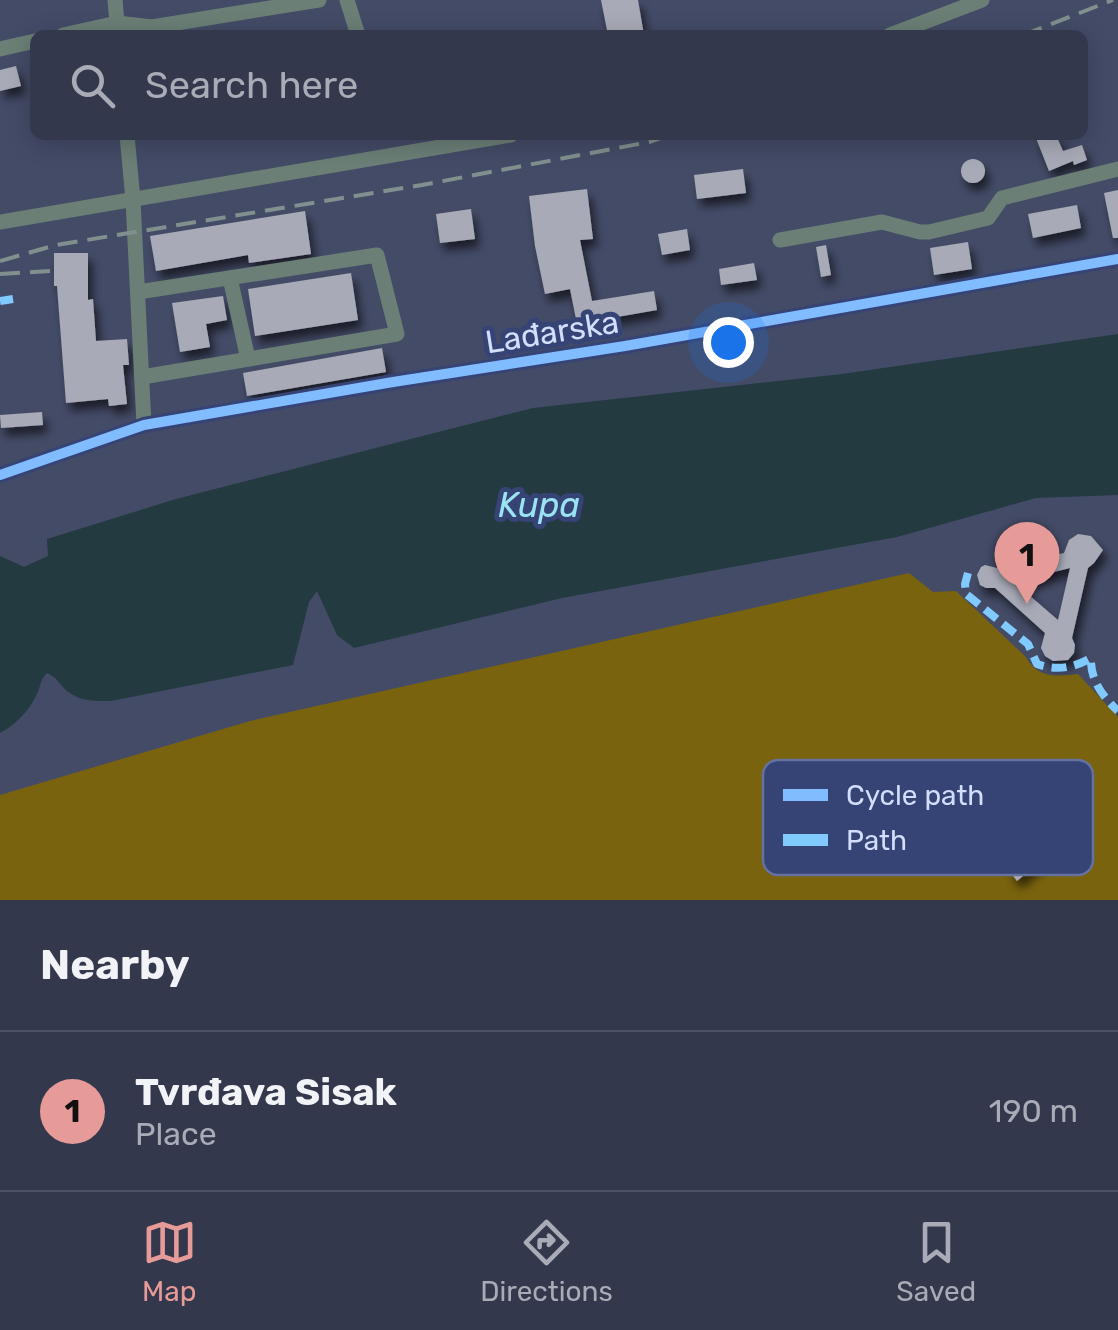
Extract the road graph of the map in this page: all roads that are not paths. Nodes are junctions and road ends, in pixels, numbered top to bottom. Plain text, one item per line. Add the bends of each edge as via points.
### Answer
1 (115, 0) edge
2 (319, 0) edge
3 (346, 0) edge
4 (982, 0) edge
5 (117, 29) edge
6 (356, 30) edge
7 (903, 30) edge
8 (30, 42) edge
9 (0, 49) edge
10 (127, 140) edge
11 (392, 140) edge
12 (481, 140) edge
13 (396, 154) junction
14 (1118, 169) edge
15 (133, 200) junction
16 (0, 222) edge
17 (780, 240) dead end
18 (1118, 258) edge
19 (230, 278) junction
20 (138, 292) junction
21 (248, 359) junction
22 (142, 377) junction
23 (144, 425) junction
24 (0, 475) edge

1 - 5 street
2 - 5 street
3 - 6 street
4 - 7 street
8 - 9 street
10 - 15 street
11 - 13 street
12 - 13 street
13 - 15 street
14 - 17 street via 1002,198 988,218 929,232 882,222
15 - 16 street
15 - 20 street
18 - 23 street, Lađarska
19 - 20 street
19 - 21 street
19 - 21 street via 377,255 397,334
20 - 22 street
21 - 22 street
22 - 23 street
23 - 24 street, Lađarska

